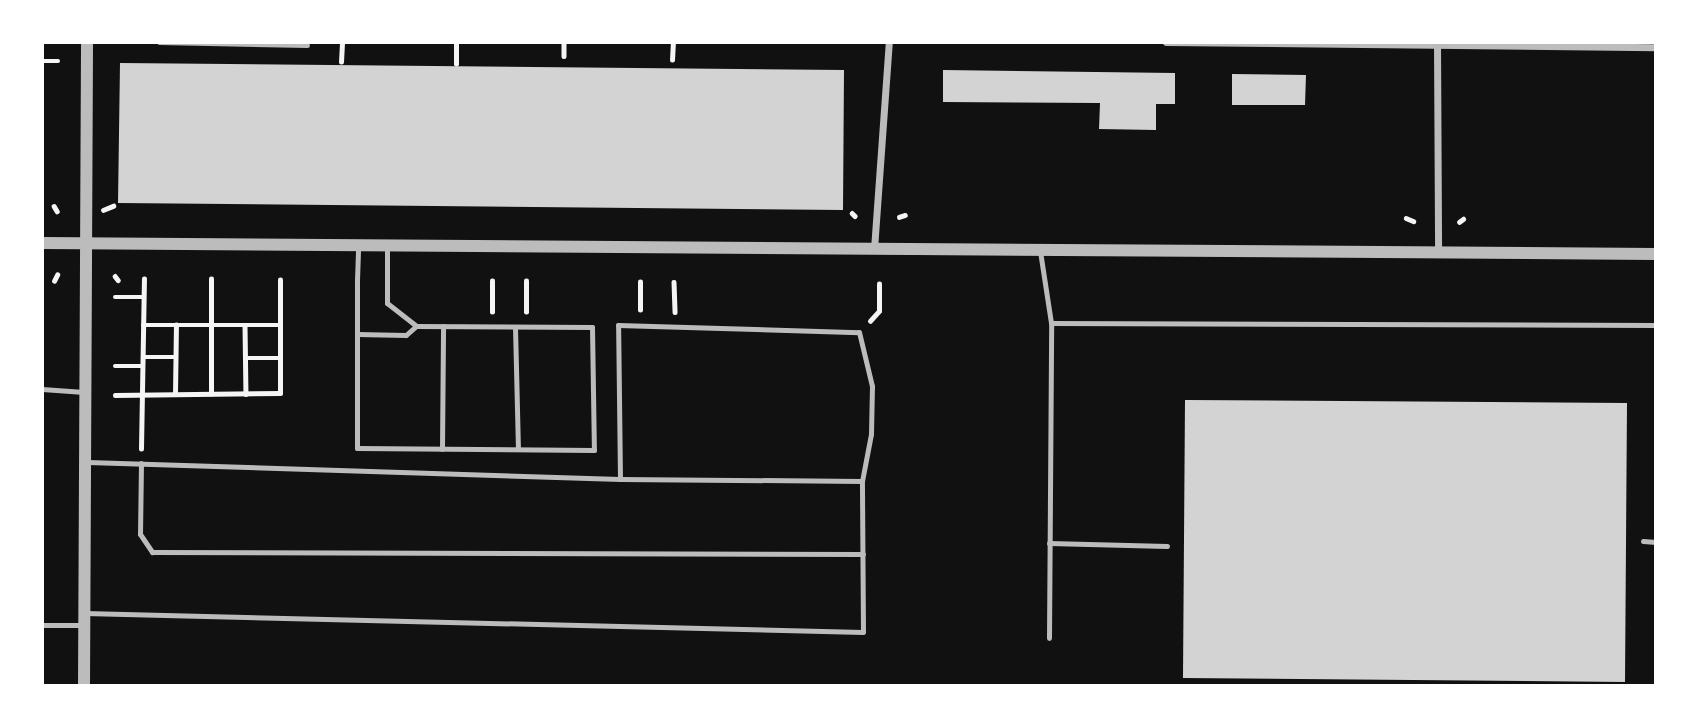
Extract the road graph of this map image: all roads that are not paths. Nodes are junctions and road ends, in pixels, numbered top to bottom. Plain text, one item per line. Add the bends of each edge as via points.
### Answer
1 (87, 42) edge
2 (159, 42) edge
3 (889, 42) edge
4 (1166, 42) edge
5 (1222, 42) edge
6 (1244, 42) edge
7 (307, 45) dead end
8 (1438, 45) edge
9 (1656, 47) edge
10 (42, 243) edge
11 (86, 244) junction
12 (358, 246) junction
13 (387, 246) junction
14 (874, 250) junction
15 (1040, 251) junction
16 (1656, 254) edge
17 (1438, 255) junction
18 (1051, 323) junction
19 (1656, 325) edge
20 (416, 326) junction
21 (443, 326) junction
22 (515, 327) junction
23 (357, 334) junction
24 (42, 389) edge
25 (85, 392) junction
26 (442, 449) junction
27 (518, 449) junction
28 (84, 462) junction
29 (141, 463) junction
30 (620, 479) junction
31 (862, 481) junction
32 (1643, 541) dead end
33 (1656, 541) edge
34 (1049, 543) junction
35 (1167, 546) dead end
36 (863, 554) junction
37 (82, 619) junction
38 (42, 625) edge
39 (1049, 638) dead end
40 (84, 686) edge

1 - 11 street
2 - 7 lane
3 - 14 street
4 - 5 street
5 - 6 street
6 - 8 street
8 - 9 street
8 - 17 street
10 - 11 street
11 - 12 street
11 - 25 street
12 - 13 street
12 - 23 lane
13 - 14 street
13 - 20 lane via 387,303
14 - 15 street
15 - 17 street
15 - 18 lane
16 - 17 street
18 - 19 lane
18 - 34 lane
20 - 21 lane
20 - 23 lane via 406,335
21 - 22 lane
21 - 26 lane
22 - 27 lane
22 - 27 lane via 592,327 594,450
23 - 26 lane via 357,447
24 - 25 lane
25 - 28 street
26 - 27 lane
28 - 29 lane
28 - 37 street
29 - 30 lane
29 - 36 lane via 140,534 152,552
30 - 31 lane
30 - 31 lane via 618,325 859,332 872,386 871,433
31 - 36 lane
32 - 33 lane
34 - 35 lane
34 - 39 lane
36 - 37 lane via 863,632
37 - 38 lane
37 - 40 street

